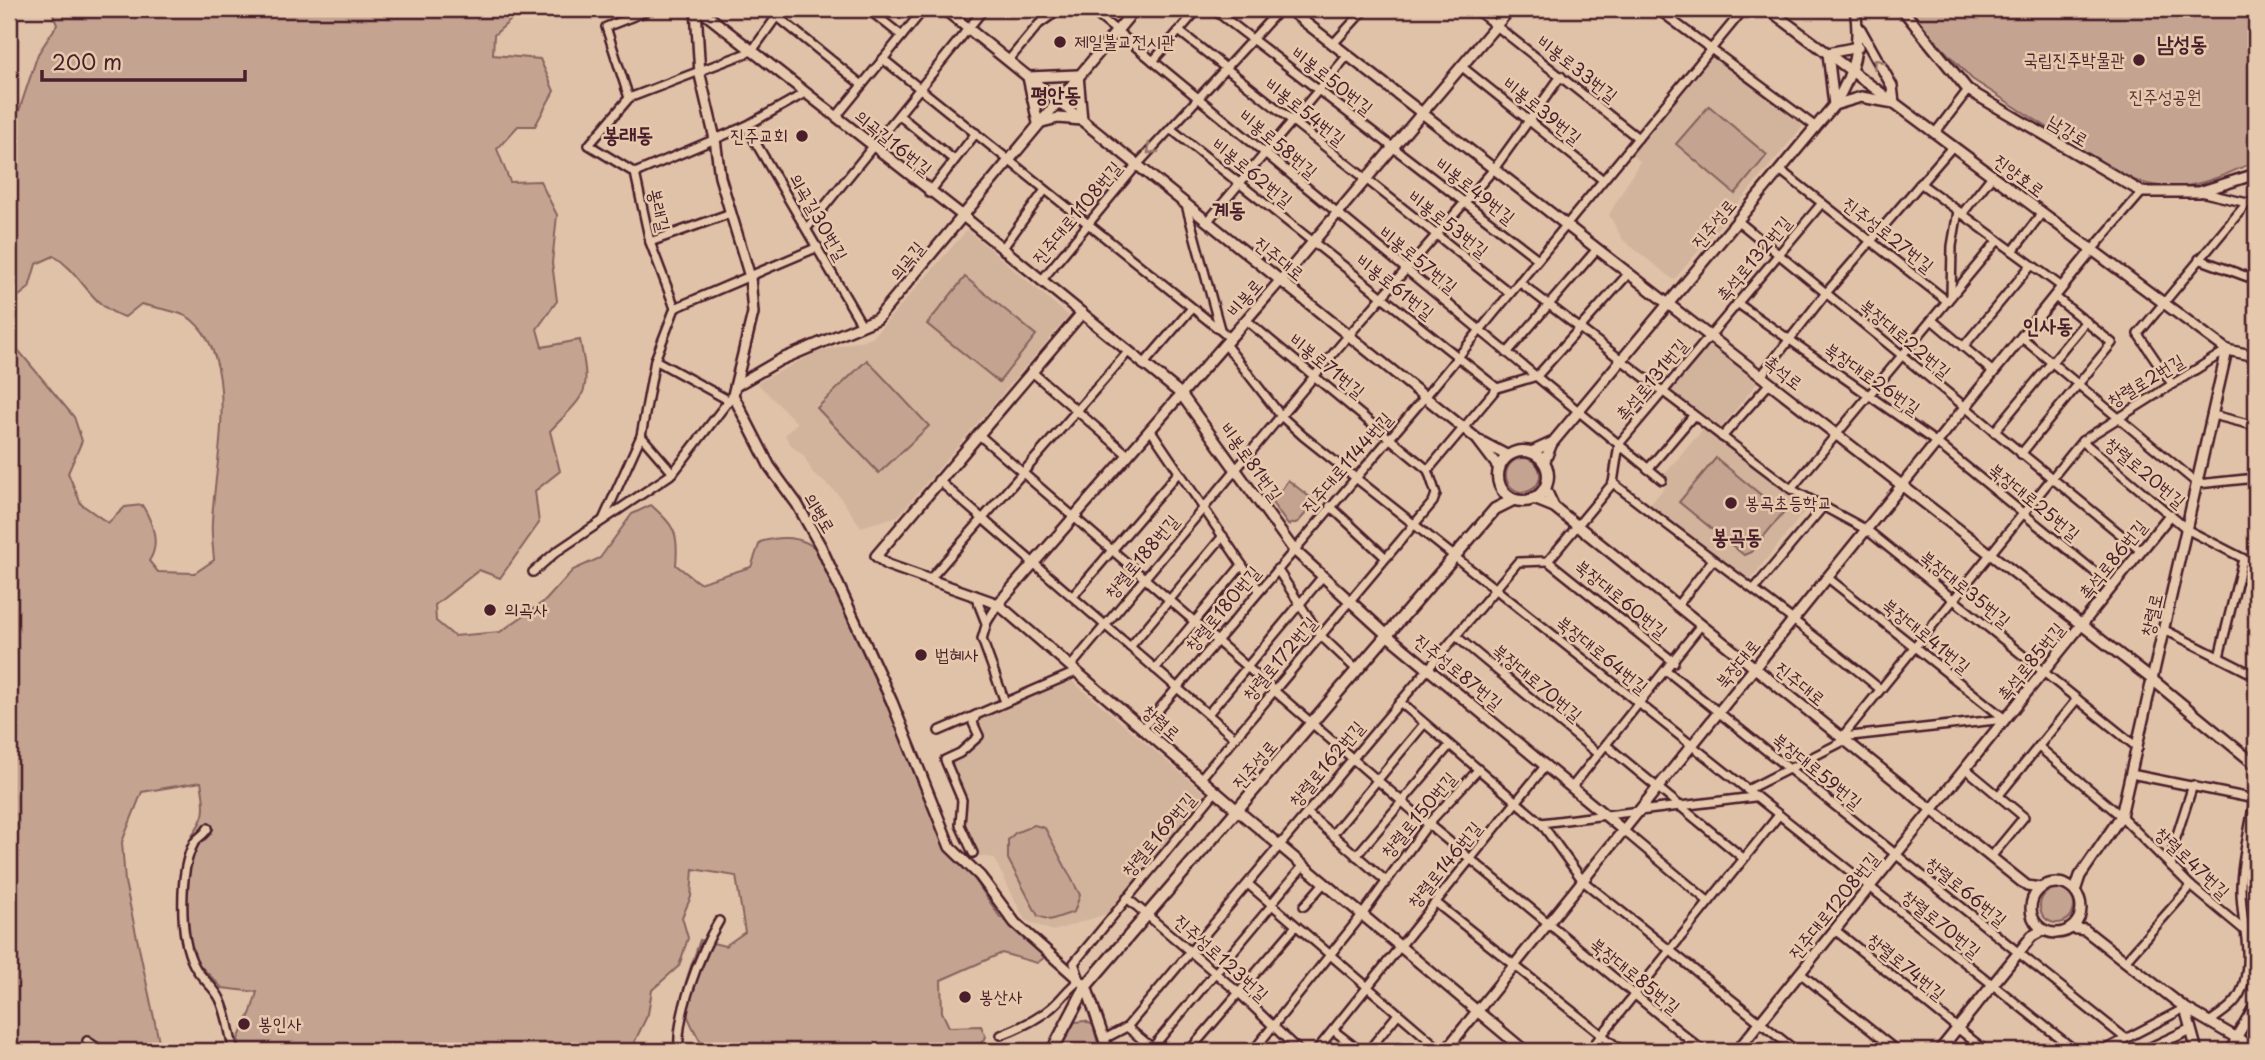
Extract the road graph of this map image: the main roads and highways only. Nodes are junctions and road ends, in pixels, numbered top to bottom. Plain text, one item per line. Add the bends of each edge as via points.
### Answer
1 (1502, 491) junction
2 (1513, 500) junction
3 (1495, 509) junction
4 (1052, 1051) edge

1 - 2 main road
1 - 2 main road via 1499,468 1508,456 1531,452 1544,463 1548,475 1545,488 1534,499
1 - 3 main road
2 - 3 main road
3 - 4 main road, 진주성로 via 1083,983

